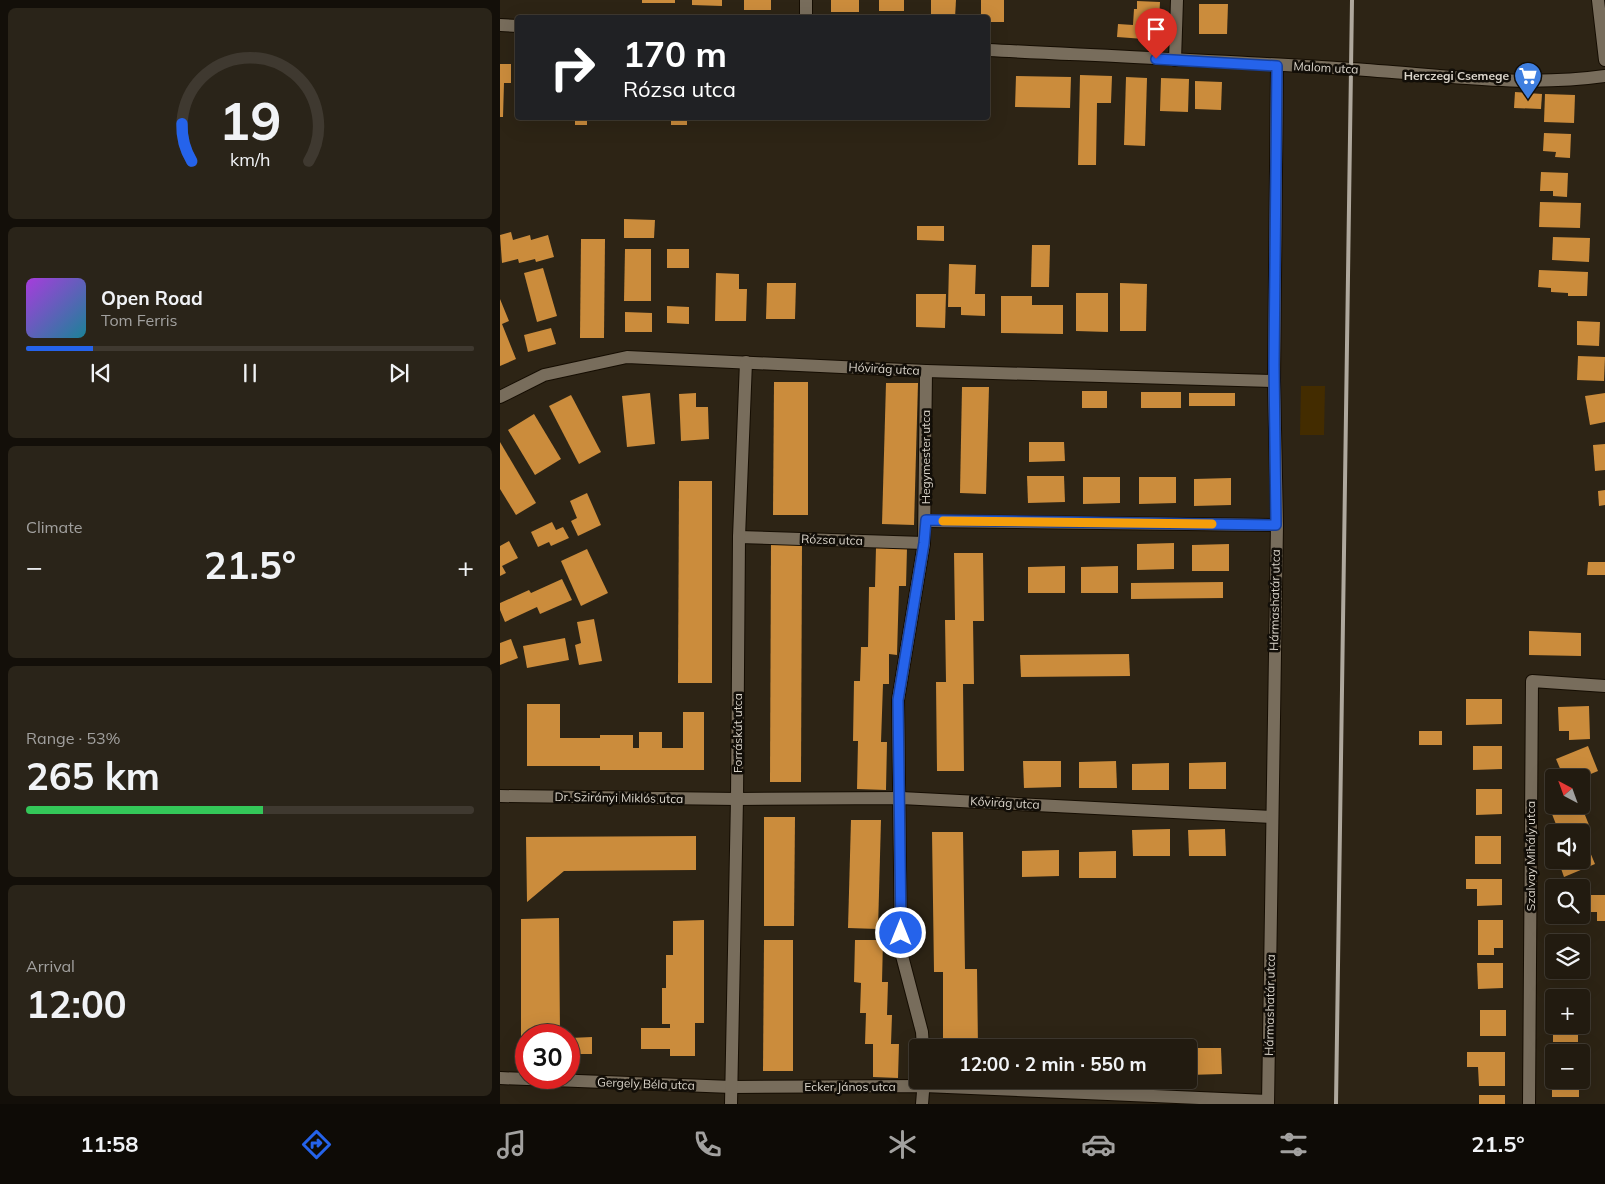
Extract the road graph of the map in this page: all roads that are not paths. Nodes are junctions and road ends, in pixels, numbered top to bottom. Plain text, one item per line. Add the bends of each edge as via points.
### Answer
1 (806, 0) edge
2 (1177, 0) edge
3 (1598, 0) edge
4 (806, 15) edge
5 (500, 25) edge
6 (515, 26) edge
7 (990, 50) edge
8 (1175, 60) junction
9 (1605, 60) edge
10 (1277, 66) junction
11 (1605, 76) edge
12 (746, 362) junction
13 (926, 371) junction
14 (1274, 381) junction
15 (500, 397) edge
16 (926, 520) junction
17 (1276, 525) junction
18 (739, 537) junction
19 (924, 543) junction
20 (1605, 686) edge
21 (500, 796) edge
22 (901, 798) junction
23 (738, 799) junction
24 (1272, 817) junction
25 (922, 1039) edge
26 (500, 1078) edge
27 (909, 1083) edge
28 (732, 1087) junction
29 (923, 1089) edge
30 (1027, 1089) edge
31 (1268, 1103) edge
32 (731, 1104) edge
33 (922, 1104) edge
34 (1529, 1104) edge

1 - 4 street
2 - 8 street
3 - 9 street
5 - 6 street
7 - 8 street, Malom utca
8 - 10 street, Malom utca
10 - 11 street, Malom utca via 1496,80 1576,80
10 - 14 street, Hármashatár utca
12 - 13 street, Hóvirág utca
12 - 15 street, Hóvirág utca via 627,357 544,375
12 - 18 street, Forráskút utca
13 - 14 street, Hóvirág utca
13 - 16 street, Hegymester utca
14 - 17 street, Hármashatár utca
16 - 17 street
16 - 19 street, Hegymester utca
17 - 24 street, Hármashatár utca
18 - 19 street, Rózsa utca
18 - 23 street, Forráskút utca
19 - 22 street, Hegymester utca via 898,700
20 - 34 street, Szalvay Mihály utca via 1532,681
21 - 23 street, Dr. Szirányi Miklós utca
22 - 23 street, Kővirág utca
22 - 24 street, Kővirág utca
22 - 25 street, Hegymester utca via 901,952
23 - 28 street, Forráskút utca
24 - 31 street, Hármashatár utca
26 - 28 street, Gergely Béla utca
27 - 28 street, Ecker János utca
28 - 32 street, Forráskút utca
29 - 33 street
30 - 31 street, Ecker János utca

